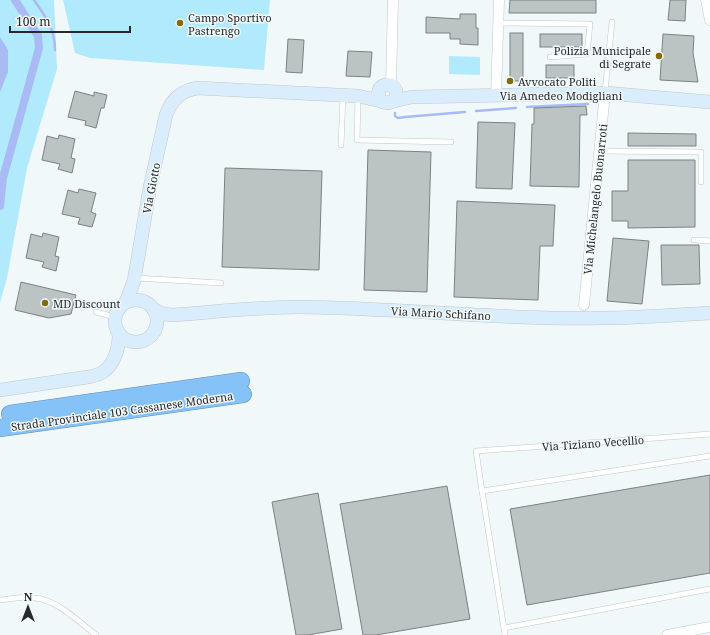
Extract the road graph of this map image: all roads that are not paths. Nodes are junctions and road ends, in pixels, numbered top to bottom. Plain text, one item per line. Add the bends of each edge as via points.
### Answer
1 (394, 0) edge
2 (499, 0) edge
3 (706, 0) edge
4 (710, 20) edge
5 (612, 22) dead end
6 (498, 23) junction
7 (550, 57) dead end
8 (388, 90) junction
9 (605, 93) junction
10 (343, 95) junction
11 (358, 96) junction
12 (496, 96) junction
13 (175, 99) joint
14 (710, 102) edge
15 (451, 142) dead end
16 (341, 145) dead end
17 (600, 151) junction
18 (701, 182) dead end
19 (694, 240) dead end
20 (710, 241) edge
21 (134, 279) junction
22 (221, 283) dead end
23 (142, 301) junction
24 (126, 302) junction
25 (584, 305) dead end
26 (153, 309) junction
27 (96, 312) dead end
28 (710, 313) edge
29 (172, 315) junction
30 (115, 317) junction
31 (155, 328) junction
32 (119, 334) junction
33 (135, 341) junction
34 (114, 357) junction
35 (0, 390) edge
36 (0, 416) edge
37 (0, 428) edge
38 (710, 434) edge
39 (710, 456) edge
40 (482, 491) junction
41 (710, 589) edge
42 (0, 600) edge
43 (710, 627) edge
44 (504, 628) junction
45 (96, 635) edge
46 (505, 635) edge
47 (666, 635) edge

1 - 8 street
2 - 6 street
3 - 4 street
5 - 9 lane
6 - 7 lane via 590,24 587,54
6 - 12 street
8 - 11 street, Via Amedeo Modigliani
8 - 12 street, Via Amedeo Modigliani via 412,97
9 - 12 street, Via Amedeo Modigliani
9 - 14 street, Via Amedeo Modigliani
9 - 17 street, Via Michelangelo Buonarroti
10 - 11 street, Via Amedeo Modigliani
10 - 13 street, Via Amedeo Modigliani via 198,88 186,91
10 - 16 lane
11 - 15 lane via 357,140
13 - 21 street, Via Giotto via 169,107 163,126
17 - 18 lane via 701,152
17 - 25 street, Via Michelangelo Buonarroti
19 - 20 lane
21 - 22 lane
21 - 23 street via 136,292
21 - 24 street, Via Giotto
23 - 24 street
23 - 26 street
24 - 30 street via 119,307
26 - 29 street, Via Mario Schifano
26 - 31 street via 157,319
27 - 30 lane
28 - 29 street, Via Mario Schifano via 603,318 297,307
29 - 31 street
30 - 32 street via 115,326
31 - 33 street via 147,338
32 - 33 street
32 - 34 street via 118,349
33 - 34 street via 124,346
34 - 35 street via 107,368 96,376
36 - 37 highway, Strada Provinciale 103 Cassanese Moderna via 242,387
38 - 40 lane, Via Tiziano Vecellio via 476,451
39 - 40 lane
40 - 44 lane
41 - 44 lane
42 - 45 lane via 34,597 47,600
43 - 47 street
44 - 46 lane

